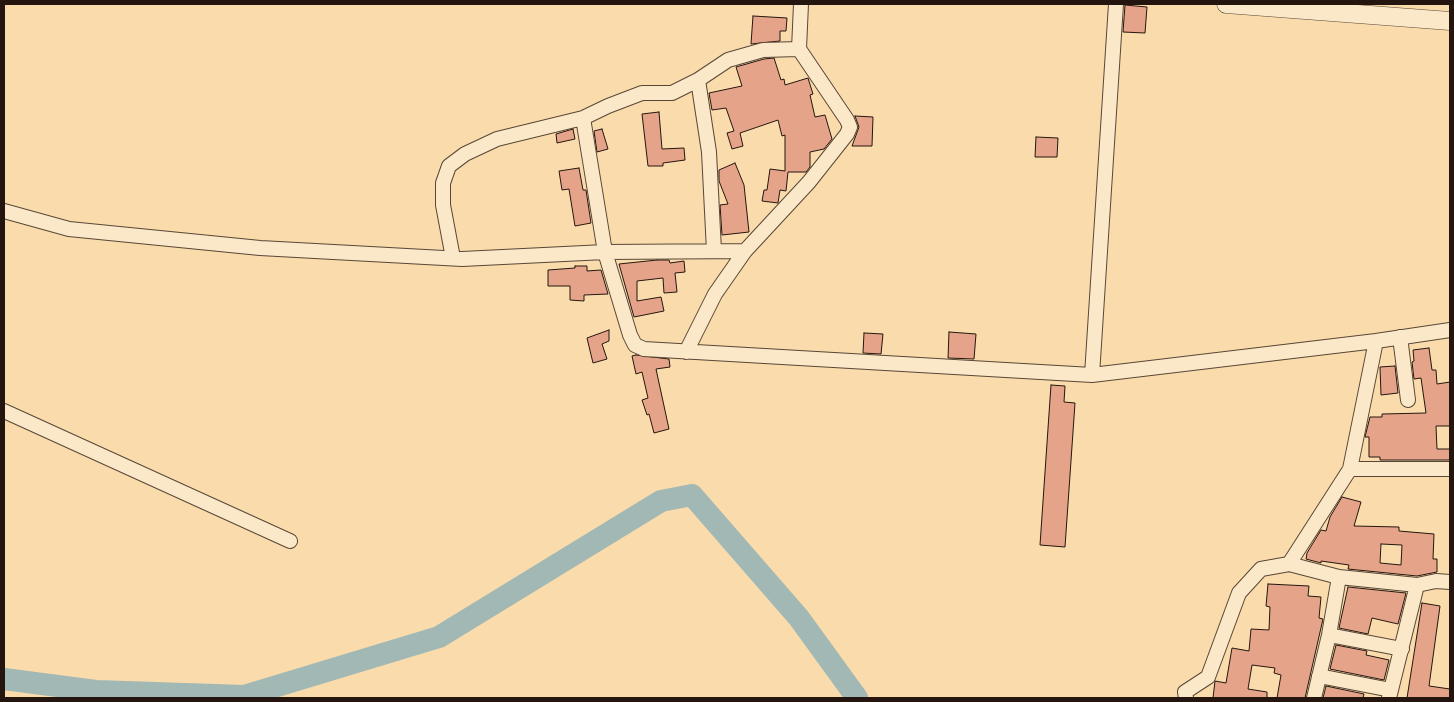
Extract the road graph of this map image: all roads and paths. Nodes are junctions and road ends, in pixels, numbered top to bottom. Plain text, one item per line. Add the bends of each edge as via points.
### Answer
1 (802, 4) edge
2 (1116, 4) edge
3 (1226, 4) edge
4 (1450, 21) edge
5 (799, 49) junction
6 (698, 80) junction
7 (583, 118) junction
8 (4, 211) edge
9 (714, 251) junction
10 (745, 251) junction
11 (606, 252) junction
12 (453, 258) junction
13 (1450, 330) edge
14 (1400, 337) junction
15 (1376, 341) junction
16 (686, 352) junction
17 (1092, 375) junction
18 (1408, 400) dead end
19 (4, 411) edge
20 (1350, 469) junction
21 (1450, 469) edge
22 (290, 541) dead end
23 (1289, 564) junction
24 (1339, 577) junction
25 (1450, 582) edge
26 (1417, 585) junction
27 (1329, 635) junction
28 (1402, 649) junction
29 (1319, 676) junction
30 (1390, 694) edge
31 (1186, 698) edge
32 (1314, 698) edge

1 - 5 street
2 - 17 street
3 - 4 street
5 - 6 street via 763,50 728,60
5 - 10 street via 848,120 850,128 809,182
6 - 7 street via 672,92 642,93
6 - 9 street via 709,152
7 - 11 street
7 - 12 street via 497,139 465,154 449,166 443,183 443,205
8 - 12 street via 68,229 260,248
9 - 10 street
9 - 11 street
10 - 16 street via 715,294
11 - 12 street
11 - 16 street via 634,345 644,349
13 - 14 street
14 - 15 street
14 - 18 street
15 - 17 street
15 - 20 street
16 - 17 street
19 - 22 street
20 - 21 street
20 - 23 street
23 - 24 street
23 - 31 street via 1261,568 1239,593 1208,677 1185,692
24 - 26 street
24 - 27 street
25 - 26 street
26 - 28 street
27 - 28 street
27 - 29 street
28 - 30 street
29 - 30 street
29 - 32 street

